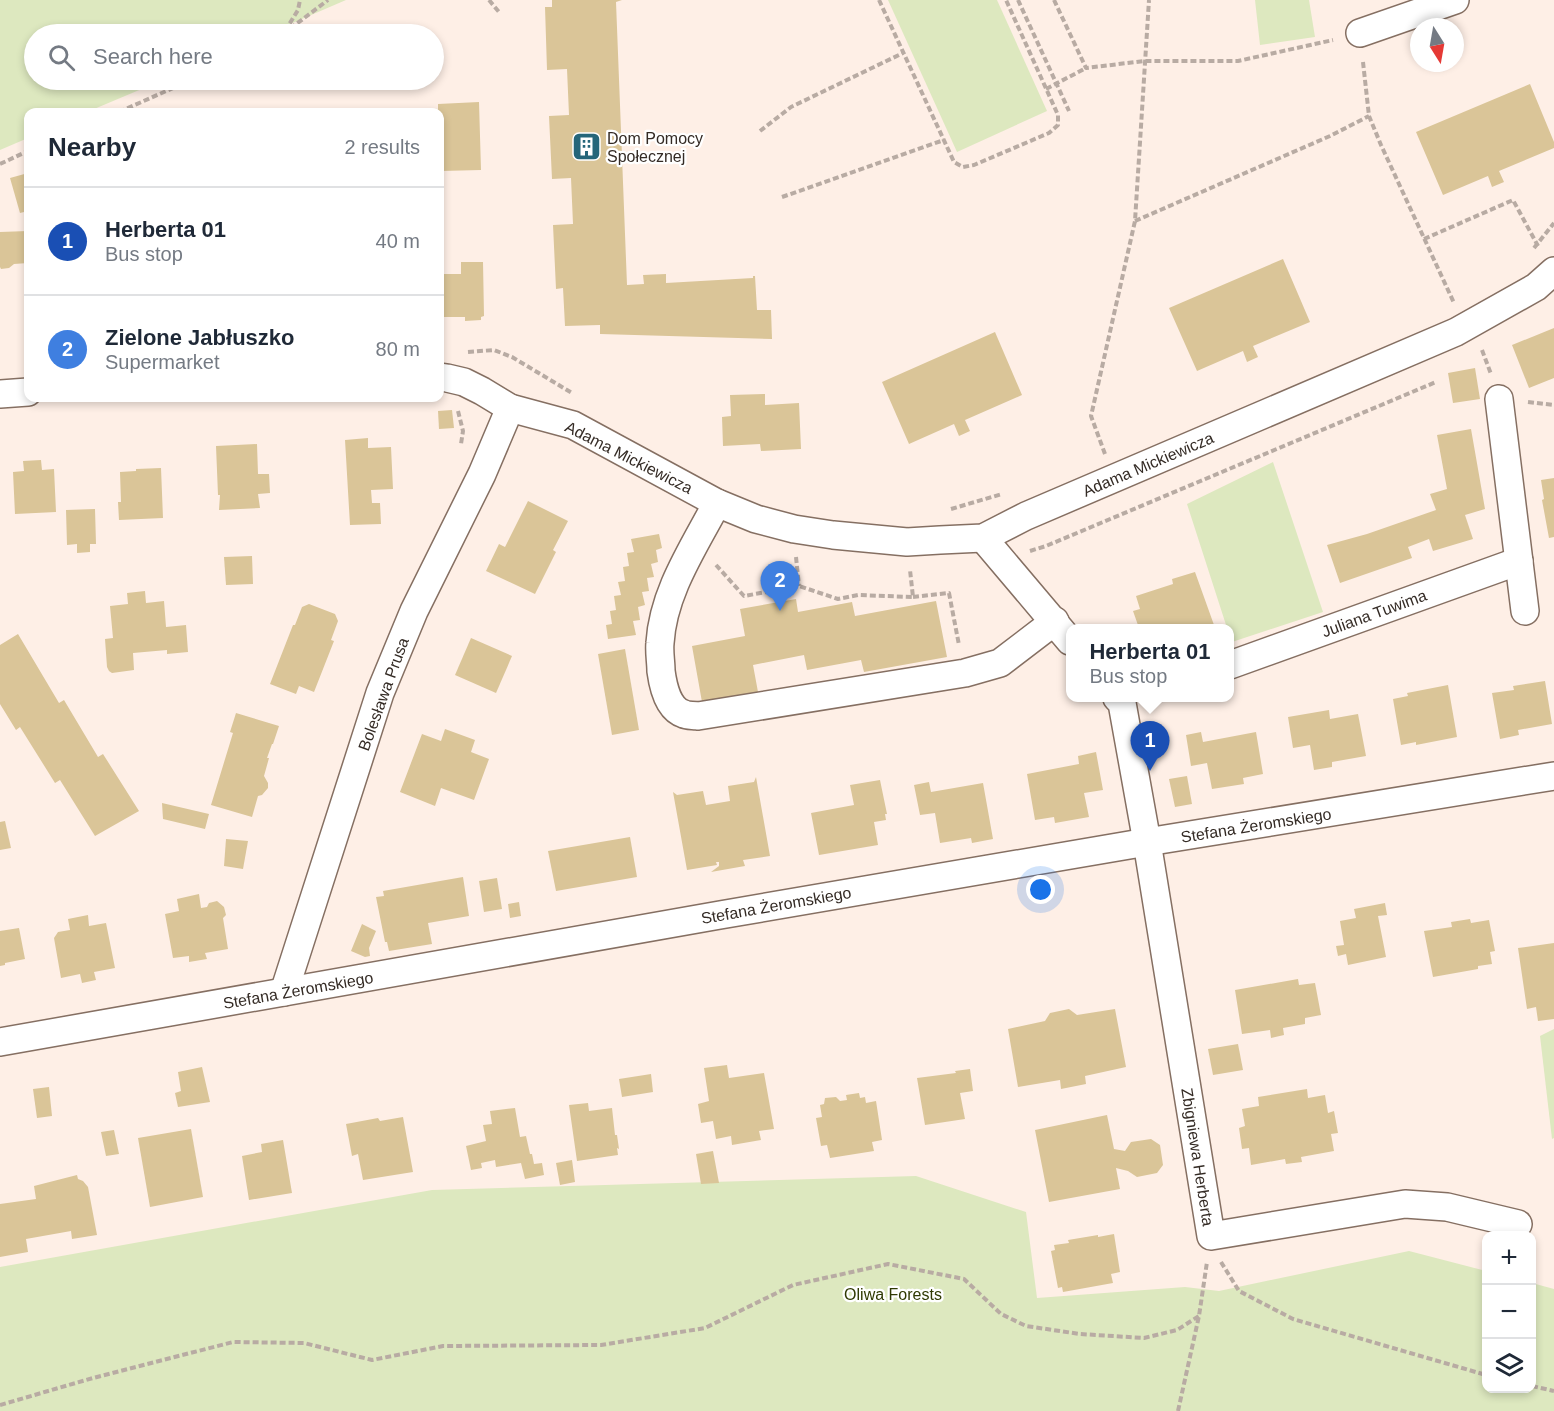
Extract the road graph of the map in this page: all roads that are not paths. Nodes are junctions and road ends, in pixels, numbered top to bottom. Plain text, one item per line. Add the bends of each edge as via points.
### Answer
1 (1455, 0) edge
2 (1360, 33) road end
3 (1550, 261) edge
4 (444, 378) edge
5 (24, 392) edge
6 (0, 394) edge
7 (1499, 399) dead end
8 (510, 408) junction
9 (717, 502) junction
10 (983, 537) junction
11 (1519, 561) junction
12 (1525, 611) dead end
13 (1063, 631) edge
14 (1234, 664) edge
15 (1125, 702) edge
16 (1554, 776) edge
17 (1147, 842) junction
18 (284, 992) junction
19 (0, 1042) edge
20 (1518, 1224) dead end

1 - 2 street
3 - 10 street, Adama Mickiewicza via 1536,287 1456,332
4 - 8 street, Adama Mickiewicza via 464,382
5 - 6 street
7 - 11 street
8 - 9 street, Adama Mickiewicza via 573,424
8 - 18 street, Bolesława Prusa via 414,611 380,693
9 - 10 street, Adama Mickiewicza via 756,519 833,535 907,542
9 - 13 street via 669,598 662,624 662,679 666,694 683,714 698,716 965,673 1000,663
10 - 13 street
11 - 12 street
11 - 14 street, Juliana Tuwima
15 - 17 street
16 - 17 street, Stefana Żeromskiego
17 - 18 street, Stefana Żeromskiego
17 - 20 street, Zbigniewa Herberta via 1211,1236 1405,1204 1447,1207
18 - 19 street, Stefana Żeromskiego

